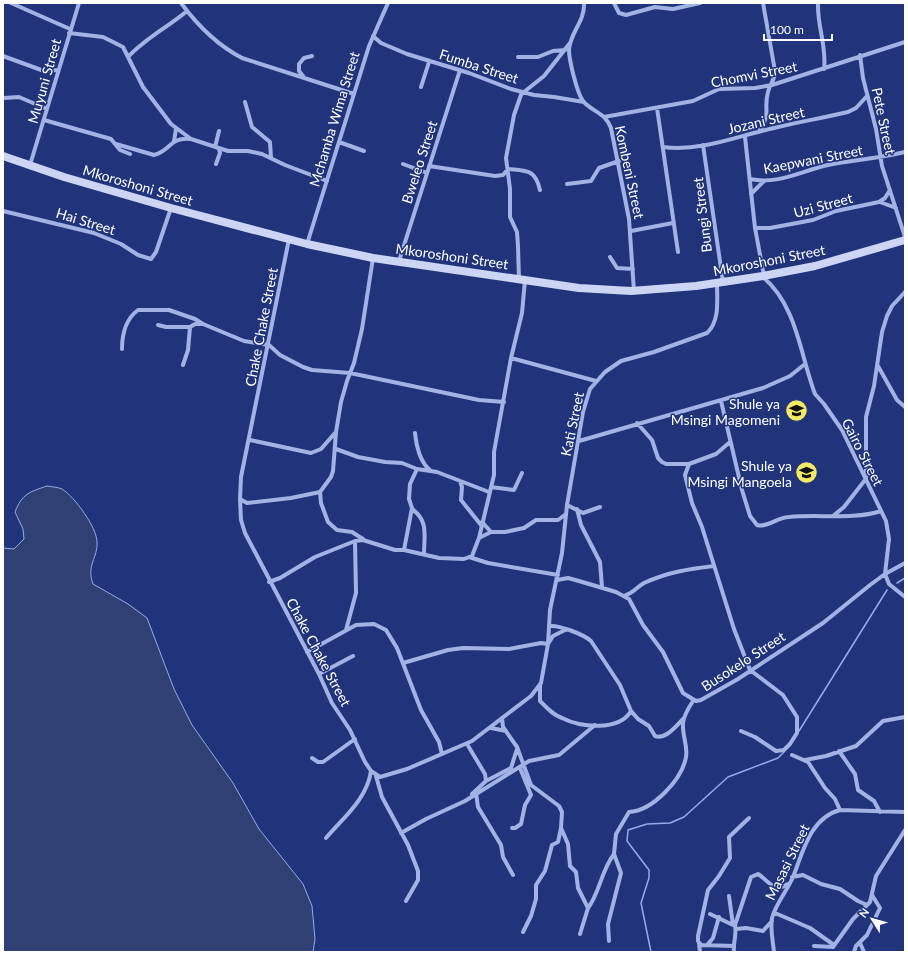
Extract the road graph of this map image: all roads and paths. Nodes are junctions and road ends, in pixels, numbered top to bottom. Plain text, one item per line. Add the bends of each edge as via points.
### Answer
1 (11, 3) edge
2 (79, 3) edge
3 (181, 3) edge
4 (388, 3) edge
5 (584, 3) edge
6 (614, 3) edge
7 (700, 3) edge
8 (763, 3) edge
9 (818, 3) edge
10 (187, 11) junction
11 (69, 31) junction
12 (373, 36) junction
13 (571, 42) junction
14 (905, 42) edge
15 (565, 50) junction
16 (860, 55) junction
17 (3, 56) edge
18 (128, 56) junction
19 (312, 56) dead end
20 (518, 57) dead end
21 (429, 62) junction
22 (824, 69) junction
23 (58, 70) junction
24 (460, 70) junction
25 (47, 72) junction
26 (303, 77) junction
27 (55, 80) junction
28 (772, 85) junction
29 (421, 87) dead end
30 (523, 92) junction
31 (354, 94) junction
32 (867, 96) junction
33 (4, 98) edge
34 (245, 102) dead end
35 (584, 102) junction
36 (657, 108) junction
37 (46, 109) junction
38 (604, 116) junction
39 (44, 120) junction
40 (176, 129) junction
41 (219, 131) dead end
42 (759, 132) junction
43 (745, 137) junction
44 (190, 139) junction
45 (174, 141) junction
46 (339, 142) junction
47 (116, 144) junction
48 (704, 146) junction
49 (663, 147) junction
50 (219, 150) junction
51 (364, 151) dead end
52 (905, 152) edge
53 (130, 154) dead end
54 (3, 156) edge
55 (881, 157) junction
56 (271, 158) junction
57 (619, 161) junction
58 (216, 164) dead end
59 (403, 164) dead end
60 (30, 165) junction
61 (429, 166) junction
62 (508, 170) junction
63 (427, 173) junction
64 (750, 179) junction
65 (327, 181) junction
66 (764, 181) junction
67 (567, 184) dead end
68 (540, 190) dead end
69 (890, 190) junction
70 (751, 194) junction
71 (879, 202) junction
72 (171, 208) junction
73 (896, 208) junction
74 (3, 211) edge
75 (673, 223) junction
76 (755, 228) junction
77 (631, 231) junction
78 (290, 239) junction
79 (905, 239) edge
80 (308, 244) junction
81 (678, 252) dead end
82 (610, 257) dead end
83 (373, 258) junction
84 (398, 261) junction
85 (633, 269) junction
86 (764, 276) junction
87 (522, 280) junction
88 (720, 282) junction
89 (634, 291) junction
90 (905, 292) edge
91 (204, 324) junction
92 (158, 325) dead end
93 (190, 327) junction
94 (269, 345) junction
95 (122, 349) dead end
96 (511, 358) junction
97 (805, 364) junction
98 (878, 364) junction
99 (183, 365) dead end
100 (350, 373) junction
101 (596, 381) junction
102 (721, 401) junction
103 (504, 402) junction
104 (905, 407) edge
105 (637, 423) junction
106 (336, 432) junction
107 (415, 433) dead end
108 (250, 440) junction
109 (578, 441) junction
110 (730, 442) junction
111 (336, 449) junction
112 (689, 464) junction
113 (416, 469) junction
114 (432, 471) junction
115 (522, 473) dead end
116 (460, 481) junction
117 (866, 481) junction
118 (491, 487) junction
119 (320, 492) junction
120 (489, 492) junction
121 (240, 499) junction
122 (567, 505) junction
123 (600, 507) dead end
124 (412, 509) junction
125 (577, 509) junction
126 (881, 511) junction
127 (567, 512) junction
128 (833, 516) junction
129 (482, 524) junction
130 (491, 532) junction
131 (479, 538) junction
132 (363, 540) junction
133 (355, 541) junction
134 (404, 550) junction
135 (424, 554) junction
136 (469, 557) junction
137 (905, 563) edge
138 (714, 566) junction
139 (885, 574) junction
140 (558, 575) junction
141 (557, 580) junction
142 (269, 582) junction
143 (602, 587) junction
144 (626, 596) junction
145 (905, 597) edge
146 (550, 626) junction
147 (346, 630) junction
148 (565, 630) junction
149 (548, 644) junction
150 (306, 652) junction
151 (353, 656) dead end
152 (403, 663) junction
153 (750, 670) junction
154 (319, 674) junction
155 (541, 683) junction
156 (693, 701) junction
157 (631, 711) junction
158 (905, 717) edge
159 (502, 718) junction
160 (684, 718) junction
161 (595, 725) junction
162 (491, 728) junction
163 (506, 731) junction
164 (741, 731) dead end
165 (355, 739) junction
166 (467, 744) junction
167 (517, 747) junction
168 (839, 751) junction
169 (442, 754) junction
170 (792, 755) dead end
171 (312, 758) dead end
172 (805, 760) junction
173 (524, 765) junction
174 (520, 768) junction
175 (371, 771) junction
176 (376, 776) junction
177 (486, 781) junction
178 (529, 784) junction
179 (476, 793) junction
180 (468, 799) junction
181 (840, 810) junction
182 (880, 812) junction
183 (905, 812) edge
184 (749, 818) dead end
185 (512, 828) dead end
186 (561, 828) junction
187 (905, 830) edge
188 (401, 833) junction
189 (326, 838) dead end
190 (614, 854) junction
191 (513, 874) dead end
192 (792, 877) junction
193 (789, 884) junction
194 (872, 895) junction
195 (729, 896) dead end
196 (406, 901) dead end
197 (867, 905) junction
198 (588, 908) junction
199 (774, 913) junction
200 (710, 914) dead end
201 (719, 917) junction
202 (772, 921) junction
203 (735, 927) junction
204 (523, 932) dead end
205 (580, 934) dead end
206 (609, 941) dead end
207 (860, 943) junction
208 (700, 944) junction
209 (708, 944) junction
210 (734, 946) junction
211 (814, 946) dead end
212 (834, 946) junction
213 (700, 952) edge
214 (734, 952) edge
215 (774, 952) edge
216 (854, 952) edge
217 (864, 952) edge

1 - 11 street
2 - 11 street, Muyuni Street
3 - 10 street
4 - 12 street, Mchamba Wima Street
5 - 13 street via 583,18
6 - 7 street via 619,13 626,15 656,7 673,9
8 - 28 street via 776,71
9 - 22 street via 826,56
10 - 18 street
10 - 26 street via 202,29 226,50 255,63
11 - 18 street via 111,40 123,47
11 - 23 street, Muyuni Street
12 - 21 street, Fumba Street via 381,43
12 - 31 street, Mchamba Wima Street
13 - 15 street
13 - 35 street via 571,62
14 - 16 street, Chomvi Street
15 - 20 street via 538,57
15 - 30 street via 544,76
16 - 22 street, Chomvi Street
16 - 32 street, Pete Street
17 - 25 street
18 - 40 street via 143,87
19 - 26 street via 304,58 299,64 299,71
21 - 24 street, Fumba Street
21 - 29 street
22 - 28 street, Chomvi Street
23 - 25 street
23 - 27 street, Muyuni Street
24 - 30 street, Fumba Street
24 - 61 street, Bweleo Street
25 - 27 street
26 - 31 street
27 - 37 street, Muyuni Street
28 - 36 street, Chomvi Street via 719,89 693,101
28 - 42 street via 768,94 767,120
30 - 35 street, Fumba Street
30 - 62 street via 516,107 508,140
31 - 46 street, Mchamba Wima Street
32 - 42 street, Jozani Street via 856,108 848,112
32 - 55 street, Pete Street
33 - 37 street via 19,97
34 - 56 street via 252,127 270,142
35 - 38 street, Kombeni Street
36 - 38 street, Chomvi Street
36 - 49 street
37 - 39 street, Muyuni Street
38 - 57 street, Kombeni Street via 611,128
39 - 47 street via 111,139
39 - 60 street, Muyuni Street
40 - 44 street
40 - 45 street
41 - 50 street
42 - 43 street, Jozani Street
43 - 48 street, Jozani Street
43 - 64 street
44 - 45 street via 180,138
44 - 50 street
45 - 47 street via 154,155
46 - 51 street
46 - 65 street, Mchamba Wima Street
47 - 53 street via 120,150
48 - 49 street, Jozani Street via 674,149
48 - 88 street, Bungi Street
49 - 75 street
50 - 56 street via 257,152
50 - 58 street
52 - 55 street, Kaepwani Street
54 - 60 street, Mkoroshoni Street
55 - 66 street, Kaepwani Street via 827,165 780,180
55 - 69 street, Pete Street
56 - 65 street
57 - 67 street via 599,168 591,181
57 - 77 street, Kombeni Street
59 - 63 street
60 - 72 street, Mkoroshoni Street via 92,186
61 - 62 street via 495,176 503,175
61 - 63 street, Bweleo Street
62 - 68 street via 533,173
62 - 87 street via 510,217 517,232
63 - 84 street, Bweleo Street
64 - 66 street, Kaepwani Street
64 - 70 street
65 - 80 street, Mchamba Wima Street
66 - 70 street
69 - 71 street
69 - 73 street, Pete Street
70 - 76 street
71 - 73 street
71 - 76 street, Uzi Street via 836,211 806,221 770,228
72 - 74 street, Hai Street via 152,258 144,258 113,239 94,233
72 - 78 street, Mkoroshoni Street
73 - 79 street, Pete Street
75 - 77 street
75 - 81 street
76 - 86 street
77 - 85 street, Kombeni Street
78 - 80 street, Mkoroshoni Street
78 - 94 street, Chake Chake Street
79 - 86 street, Mkoroshoni Street via 815,266
80 - 83 street, Mkoroshoni Street
82 - 85 street via 617,268
83 - 84 street, Mkoroshoni Street
83 - 100 street via 365,311
84 - 87 street, Mkoroshoni Street
85 - 89 street, Kombeni Street
86 - 88 street, Mkoroshoni Street
86 - 97 street, Gairo Street via 787,307
87 - 89 street, Mkoroshoni Street via 579,288
87 - 96 street via 522,312
88 - 89 street, Mkoroshoni Street
88 - 101 street, Kati Street via 716,320 707,333 621,361
90 - 98 street via 887,316
91 - 93 street via 194,324
91 - 94 street via 244,341
91 - 95 street via 169,310 138,310 127,323
92 - 93 street
93 - 99 street via 188,354
94 - 100 street via 280,355 303,367
94 - 108 street, Chake Chake Street via 258,385
96 - 101 street
96 - 103 street
97 - 102 street via 780,381
97 - 117 street, Gairo Street via 815,394 842,430
98 - 104 street via 897,400
98 - 117 street via 866,417
100 - 103 street via 479,400
100 - 106 street via 343,393
101 - 109 street, Kati Street via 586,400
102 - 105 street
102 - 110 street
103 - 118 street via 494,452
105 - 109 street
105 - 112 street via 652,440 662,462
106 - 108 street via 321,449 311,453
106 - 111 street
107 - 114 street via 416,448 427,468
108 - 121 street, Chake Chake Street via 241,478
109 - 122 street, Kati Street
110 - 112 street via 716,454
110 - 128 street via 750,516 757,525 763,526 787,517
111 - 113 street via 378,461 402,463
111 - 119 street via 331,477
112 - 138 street via 685,471 692,503
113 - 114 street
113 - 124 street via 410,484 409,499
114 - 116 street
115 - 118 street via 514,490
116 - 120 street
116 - 129 street via 462,502
117 - 126 street, Gairo Street
117 - 128 street
118 - 120 street
119 - 121 street via 246,503
119 - 132 street via 321,503 331,525 337,530 352,532
120 - 129 street
121 - 142 street, Chake Chake Street via 241,520 245,533
122 - 125 street
122 - 127 street, Kati Street
123 - 125 street via 583,513
124 - 134 street
124 - 135 street via 424,522
125 - 143 street via 581,525 600,562
126 - 128 street
126 - 139 street, Gairo Street via 888,531
127 - 130 street via 558,520 536,520 524,528
127 - 140 street, Kati Street
129 - 130 street
129 - 131 street
130 - 131 street
131 - 136 street via 474,554
132 - 133 street
132 - 134 street
133 - 142 street via 315,557
133 - 147 street via 356,593
134 - 135 street
135 - 136 street via 439,558
136 - 140 street via 488,563
137 - 139 street, Busokelo Street
138 - 144 street via 687,568 660,577 639,586
138 - 153 street
139 - 145 street via 889,584
139 - 153 street, Busokelo Street via 831,617
140 - 141 street
141 - 143 street via 568,578
141 - 146 street via 550,606
142 - 150 street, Chake Chake Street
143 - 144 street
144 - 156 street, Busokelo Street via 662,652 684,693
146 - 148 street via 556,625
146 - 149 street
147 - 150 street
147 - 152 street via 364,624 380,626 391,637
148 - 149 street via 553,636
148 - 157 street via 585,636 594,644 620,685
149 - 152 street via 509,649 448,650
149 - 155 street
150 - 154 street, Chake Chake Street
151 - 154 street
152 - 169 street
153 - 156 street, Busokelo Street via 738,680 704,699
153 - 164 street via 783,695 796,713 798,727 788,747 777,751
154 - 165 street, Chake Chake Street via 332,703
155 - 159 street via 531,696
155 - 161 street via 540,701 550,711 571,722
156 - 160 street
157 - 160 street via 658,737 669,732
157 - 161 street via 619,721
158 - 168 street via 883,721 860,743
159 - 162 street
159 - 163 street
160 - 190 street via 686,751 682,767 656,801 626,814 616,834
161 - 173 street via 559,754 540,760 532,759
162 - 163 street
162 - 166 street
163 - 167 street
165 - 171 street via 323,762
165 - 175 street, Chake Chake Street via 359,752
166 - 169 street
166 - 177 street
167 - 173 street
167 - 177 street via 511,768
168 - 172 street
168 - 182 street via 855,774 858,790 874,801
169 - 176 street via 382,778
170 - 172 street
172 - 181 street via 814,768 824,788 835,799
173 - 174 street
173 - 178 street
174 - 178 street
174 - 179 street
175 - 176 street, Chake Chake Street
175 - 189 street via 370,781 360,798
176 - 188 street via 382,797
177 - 180 street
178 - 185 street via 531,795 525,805 521,824
178 - 186 street via 559,806 562,812
179 - 180 street
179 - 191 street via 478,807 502,845 503,857
180 - 188 street
181 - 182 street
181 - 192 street, Masasi Street via 830,813 809,836
182 - 183 street
184 - 208 street via 729,837 730,858 708,890 698,936
186 - 198 street via 568,844 570,866 576,872 578,888
186 - 204 street via 558,842 552,845 544,871 536,885 534,908
187 - 194 street via 876,876
188 - 196 street via 419,876
190 - 198 street via 603,872 595,898
190 - 206 street via 622,873 608,924
192 - 193 street, Masasi Street
192 - 197 street via 803,876 840,889 858,902
193 - 199 street, Masasi Street
193 - 203 street via 778,888 758,874 753,875
194 - 197 street
194 - 207 street via 880,908 867,935
195 - 203 street
197 - 212 street
198 - 205 street
199 - 202 street, Masasi Street
199 - 212 street via 810,928
200 - 201 street
201 - 203 street
201 - 209 street via 713,938
202 - 203 street via 763,931
202 - 215 street, Masasi Street
203 - 210 street
207 - 216 street
207 - 217 street
208 - 209 street
208 - 213 street
209 - 210 street
210 - 214 street
211 - 212 street

